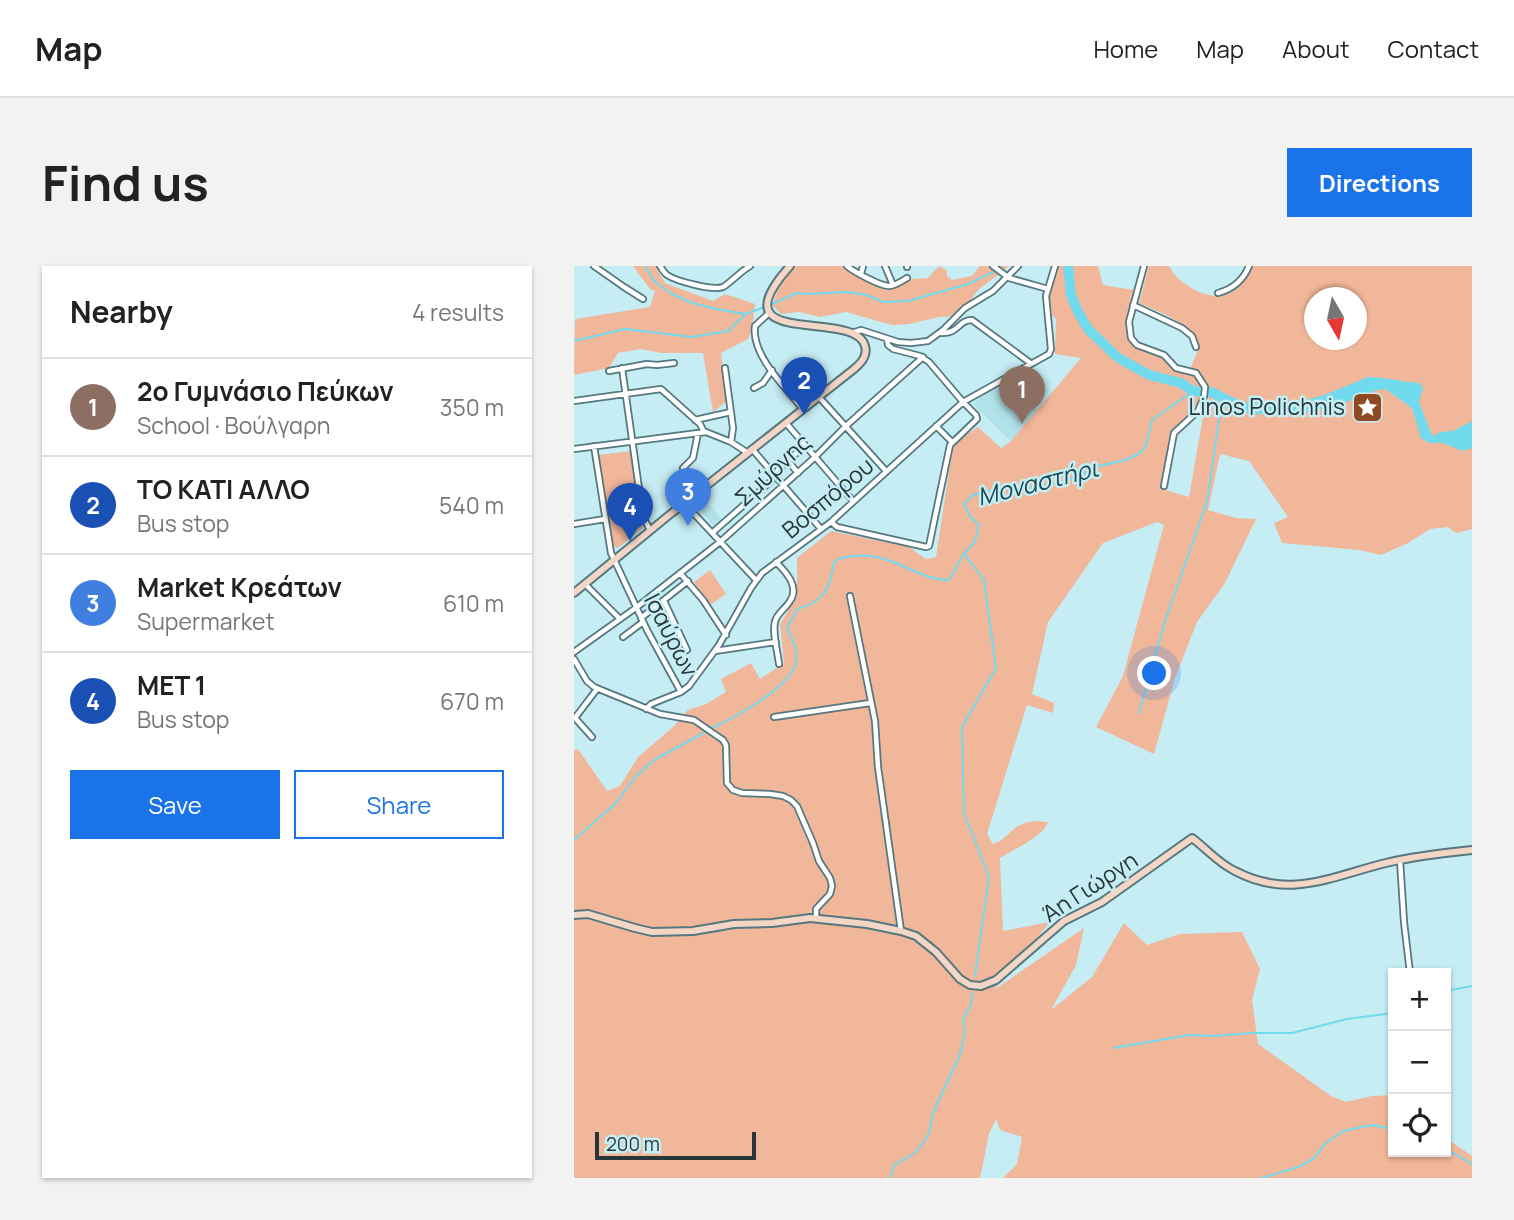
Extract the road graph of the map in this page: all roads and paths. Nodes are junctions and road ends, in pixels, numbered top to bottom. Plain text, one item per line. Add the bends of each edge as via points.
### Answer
1 (594, 266) edge
2 (660, 266) edge
3 (750, 266) edge
4 (790, 266) edge
5 (847, 266) edge
6 (863, 266) edge
7 (885, 266) edge
8 (993, 266) edge
9 (1018, 266) edge
10 (1055, 266) edge
11 (1144, 266) edge
12 (1249, 266) edge
13 (861, 274) junction
14 (1007, 276) junction
15 (906, 278) dead end
16 (893, 285) junction
17 (1048, 289) junction
18 (1218, 293) dead end
19 (643, 299) dead end
20 (1133, 305) junction
21 (769, 307) junction
22 (852, 333) junction
23 (940, 333) junction
24 (887, 339) junction
25 (1196, 347) dead end
26 (923, 357) junction
27 (674, 363) dead end
28 (1031, 363) junction
29 (622, 368) junction
30 (725, 368) dead end
31 (772, 370) junction
32 (609, 371) dead end
33 (754, 388) dead end
34 (626, 394) junction
35 (819, 397) junction
36 (574, 401) edge
37 (963, 402) junction
38 (803, 409) junction
39 (731, 412) junction
40 (695, 420) junction
41 (786, 423) junction
42 (846, 426) junction
43 (936, 426) junction
44 (701, 433) junction
45 (632, 442) junction
46 (731, 442) junction
47 (952, 442) junction
48 (805, 445) junction
49 (594, 446) junction
50 (574, 449) edge
51 (750, 451) junction
52 (815, 456) junction
53 (788, 461) junction
54 (683, 468) dead end
55 (886, 471) junction
56 (798, 473) junction
57 (774, 475) junction
58 (783, 486) junction
59 (1164, 486) dead end
60 (754, 496) junction
61 (853, 501) junction
62 (684, 503) junction
63 (762, 505) junction
64 (736, 512) junction
65 (605, 519) junction
66 (744, 521) junction
67 (831, 522) junction
68 (574, 524) edge
69 (650, 530) junction
70 (821, 530) junction
71 (712, 533) junction
72 (720, 542) junction
73 (614, 559) junction
74 (776, 562) junction
75 (680, 573) junction
76 (756, 580) junction
77 (688, 582) junction
78 (584, 583) junction
79 (574, 593) edge
80 (850, 596) dead end
81 (664, 601) junction
82 (637, 607) junction
83 (620, 619) junction
84 (642, 620) junction
85 (726, 635) junction
86 (623, 637) dead end
87 (776, 642) junction
88 (687, 650) dead end
89 (715, 651) junction
90 (574, 652) edge
91 (574, 659) edge
92 (779, 664) dead end
93 (597, 689) junction
94 (681, 692) junction
95 (870, 703) junction
96 (646, 709) junction
97 (774, 717) dead end
98 (592, 737) dead end
99 (1472, 850) edge
100 (1400, 860) junction
101 (574, 915) edge
102 (816, 918) junction
103 (901, 931) junction
104 (1410, 968) edge

1 - 19 street
2 - 3 street via 674,278 717,288
4 - 21 street via 771,290
5 - 13 street
6 - 13 street
7 - 16 street
8 - 14 street
9 - 14 street
10 - 17 street
11 - 20 street
12 - 18 street via 1240,282
13 - 16 street via 885,286
14 - 17 street
14 - 23 street
15 - 16 street
17 - 28 street via 1051,351
20 - 25 street via 1182,328
20 - 59 street via 1129,331 1134,343 1162,354 1176,368 1196,373 1205,389 1198,411 1174,433
21 - 22 street via 783,321
21 - 31 street via 754,331 759,352
22 - 24 street via 862,330
22 - 35 street via 864,341 865,357
23 - 24 street via 922,343
23 - 28 street via 951,333 969,320
24 - 26 street via 893,349
26 - 37 street
26 - 42 street, Σμύρνης
27 - 29 street
28 - 37 street, Βοσπόρου
29 - 32 street
29 - 34 street
30 - 39 street
31 - 33 street
31 - 38 street
34 - 36 street
34 - 40 street via 662,389
34 - 45 street
35 - 38 street
35 - 42 street
37 - 43 street, Βοσπόρου
37 - 47 street via 977,419
38 - 41 street
39 - 40 street
39 - 46 street
40 - 44 street
41 - 48 street
41 - 51 street
42 - 52 street, Σμύρνης
42 - 55 street
43 - 47 street
43 - 55 street, Βοσπόρου
44 - 45 street
44 - 46 street
44 - 54 street via 693,458
45 - 49 street
45 - 69 street via 643,517
46 - 51 street
47 - 67 street via 929,546
48 - 52 street
48 - 53 street
49 - 50 street
49 - 65 street, Ισαύρων
51 - 57 street
51 - 62 street
52 - 56 street, Σμύρνης
52 - 61 street
53 - 56 street
53 - 57 street
55 - 61 street, Βοσπόρου
56 - 58 street, Σμύρνης
57 - 58 street
57 - 60 street
58 - 63 street, Σμύρνης
58 - 70 street
60 - 63 street
60 - 64 street
61 - 67 street, Βοσπόρου
62 - 69 street
62 - 71 street
63 - 66 street, Σμύρνης
64 - 66 street
64 - 71 street
65 - 68 street
65 - 73 street, Ισαύρων
66 - 72 street, Σμύρνης
67 - 70 street, Βοσπόρου
69 - 73 street
70 - 74 street, Βοσπόρου
71 - 72 street
72 - 75 street, Σμύρνης
72 - 76 street
73 - 78 street
73 - 82 street, Ισαύρων
74 - 76 street, Βοσπόρου
74 - 87 street via 790,578 793,594 776,619
75 - 77 street
75 - 82 street, Σμύρνης
76 - 85 street, Βοσπόρου
77 - 81 street
77 - 85 street
78 - 79 street
78 - 83 street, Ισαύρων
80 - 95 street
81 - 84 street
81 - 88 street
82 - 83 street, Σμύρνης
82 - 84 street, Ισαύρων
83 - 90 street, Σμύρνης
84 - 86 street
84 - 94 street, Ισαύρων
85 - 89 street, Βοσπόρου
87 - 89 street
87 - 92 street
89 - 94 street, Βοσπόρου
91 - 93 street
93 - 96 street
93 - 98 street via 575,718
94 - 96 street, Ισαύρων
95 - 97 street
95 - 103 street
96 - 102 street via 692,719 723,740 727,783 733,790 780,795 797,806 832,886 816,908
99 - 100 street, Άη Γιώργη
100 - 103 street, Άη Γιώργη via 1313,884 1289,886 1237,873 1192,838 1102,902 1064,921 996,980 981,986 964,982 925,943
100 - 104 street
101 - 102 street, Άη Γιώργη via 588,914 655,932
102 - 103 street, Άη Γιώργη

